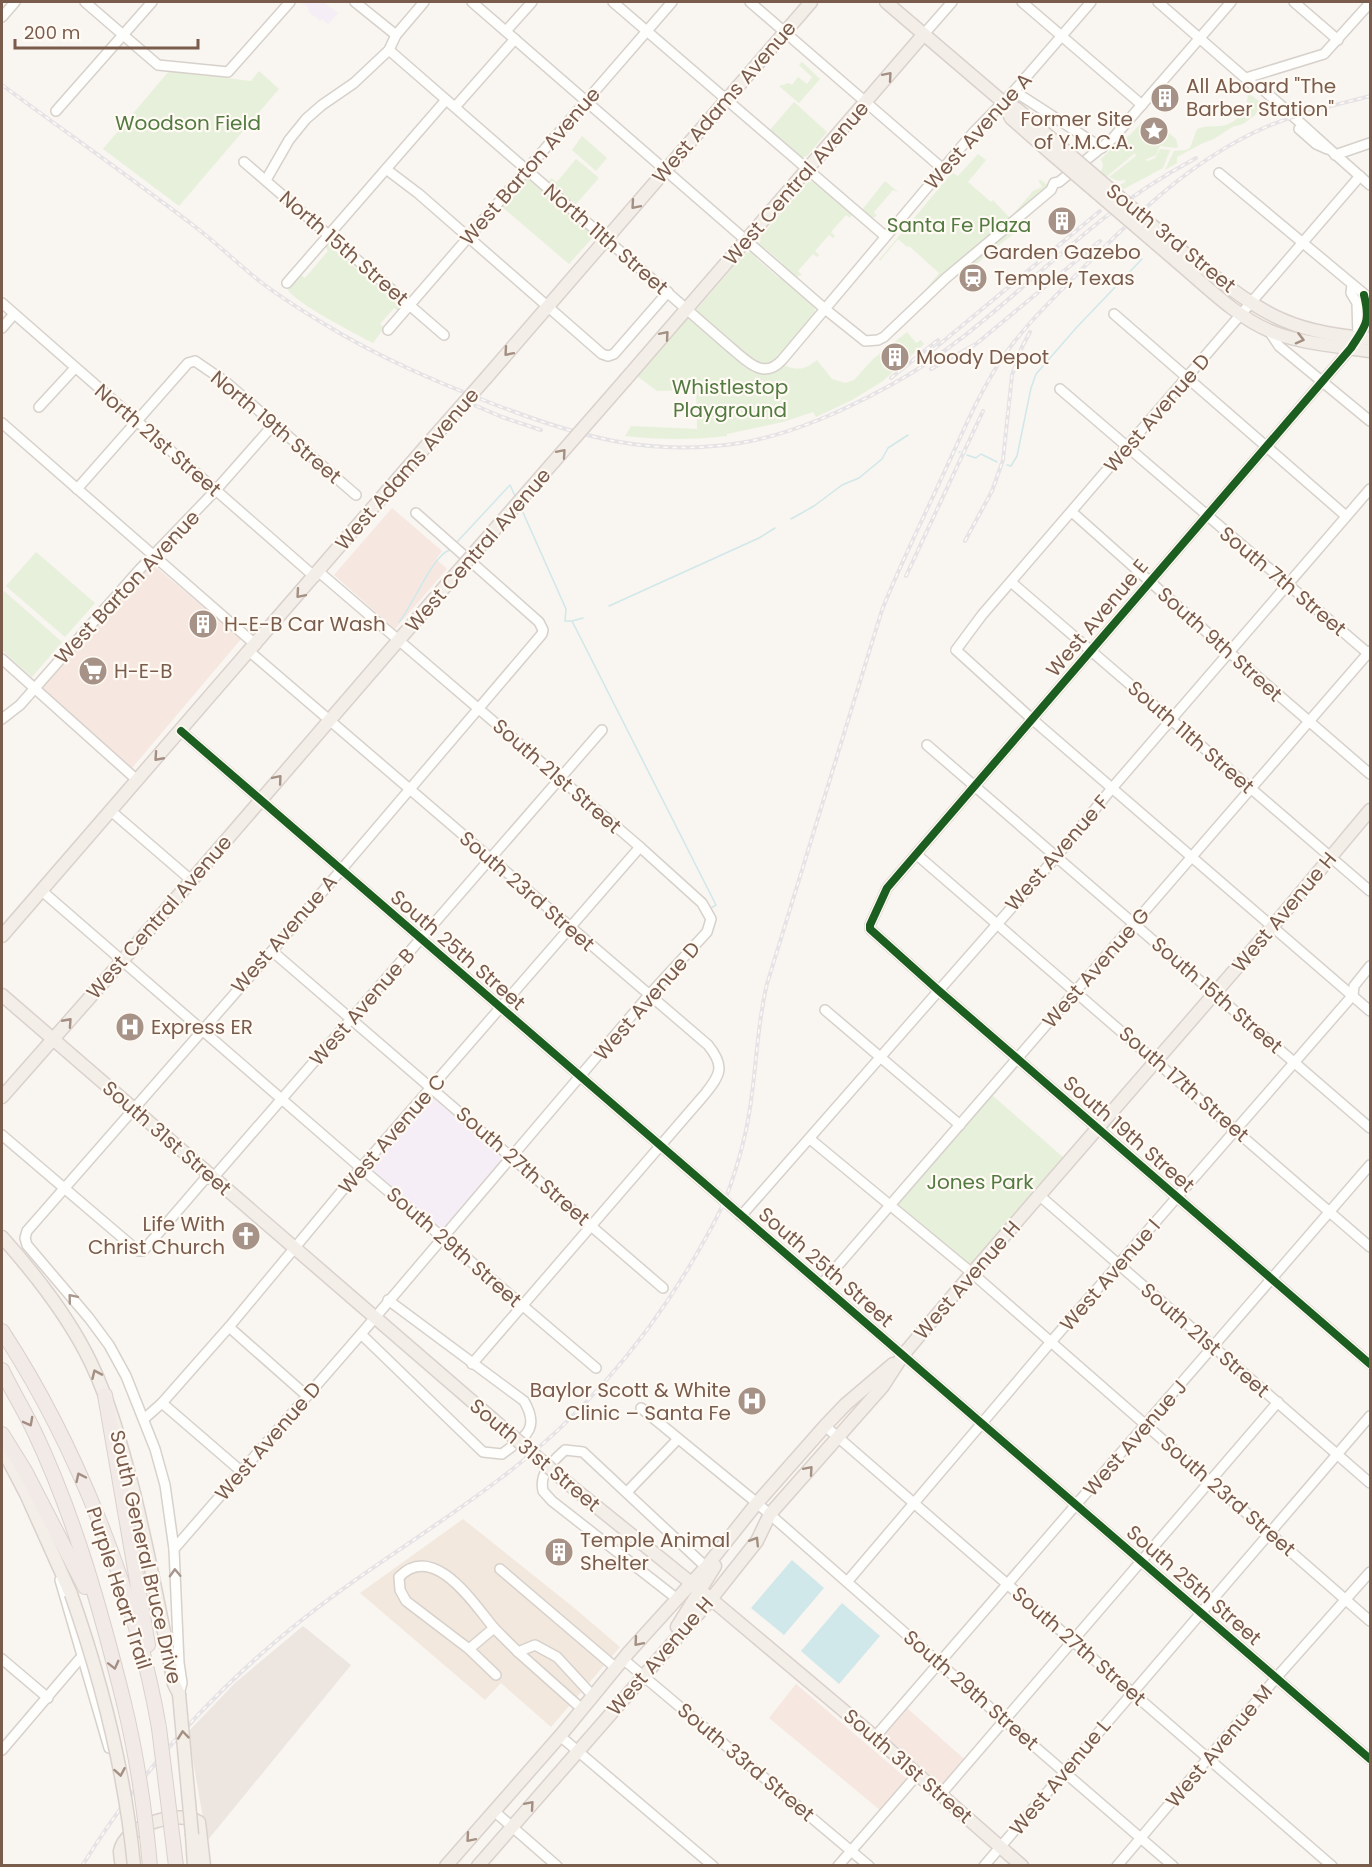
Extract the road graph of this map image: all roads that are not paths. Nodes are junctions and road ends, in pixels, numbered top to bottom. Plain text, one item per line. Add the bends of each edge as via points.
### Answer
1 (15, 2) edge
2 (85, 2) edge
3 (152, 2) edge
4 (290, 2) edge
5 (355, 2) edge
6 (424, 2) edge
7 (472, 2) edge
8 (532, 2) edge
9 (613, 2) edge
10 (672, 2) edge
11 (750, 2) edge
12 (811, 2) edge
13 (886, 2) edge
14 (952, 2) edge
15 (1022, 2) edge
16 (1091, 2) edge
17 (1158, 2) edge
18 (1231, 2) edge
19 (1294, 2) edge
20 (1371, 3) edge
21 (2, 17) edge
22 (646, 30) junction
23 (506, 31) junction
24 (785, 31) junction
25 (123, 34) junction
26 (924, 34) junction
27 (396, 35) junction
28 (1062, 37) junction
29 (1200, 38) junction
30 (515, 39) junction
31 (1338, 40) junction
32 (389, 50) junction
33 (1249, 81) junction
34 (1014, 91) junction
35 (726, 99) junction
36 (446, 100) junction
37 (586, 100) junction
38 (865, 102) junction
39 (1003, 102) junction
40 (1142, 105) junction
41 (455, 107) junction
42 (56, 111) dead end
43 (1371, 143) edge
44 (1102, 148) junction
45 (1333, 153) junction
46 (244, 162) dead end
47 (386, 169) junction
48 (666, 169) junction
49 (807, 169) junction
50 (943, 169) junction
51 (526, 170) junction
52 (1219, 173) dead end
53 (1360, 176) junction
54 (266, 180) junction
55 (1371, 185) edge
56 (328, 235) junction
57 (885, 236) junction
58 (467, 238) junction
59 (606, 239) junction
60 (746, 239) junction
61 (1303, 244) junction
62 (1185, 261) junction
63 (287, 283) dead end
64 (1352, 285) junction
65 (668, 292) junction
66 (1367, 297) edge
67 (1252, 302) junction
68 (2, 303) edge
69 (409, 305) junction
70 (548, 306) junction
71 (687, 309) junction
72 (825, 309) junction
73 (14, 314) junction
74 (1114, 314) dead end
75 (1242, 314) junction
76 (2, 328) edge
77 (388, 330) dead end
78 (1269, 331) junction
79 (444, 335) dead end
80 (1360, 341) edge
81 (1371, 351) edge
82 (75, 368) junction
83 (1187, 380) junction
84 (1324, 381) junction
85 (1060, 389) dead end
86 (39, 407) dead end
87 (1371, 421) edge
88 (2, 423) edge
89 (137, 423) junction
90 (274, 424) junction
91 (1128, 447) junction
92 (1266, 448) junction
93 (77, 489) junction
94 (1371, 489) edge
95 (215, 491) junction
96 (356, 495) dead end
97 (1072, 512) junction
98 (416, 513) dead end
99 (1206, 516) junction
100 (1346, 516) junction
101 (154, 556) junction
102 (317, 574) junction
103 (1150, 581) junction
104 (1011, 582) junction
105 (1288, 584) junction
106 (400, 640) junction
107 (253, 648) junction
108 (1092, 652) junction
109 (1229, 652) junction
110 (1370, 653) edge
111 (2, 659) edge
112 (33, 689) junction
113 (480, 709) junction
114 (2, 718) edge
115 (1032, 719) junction
116 (329, 720) junction
117 (1171, 721) junction
118 (1309, 722) junction
119 (602, 730) dead end
120 (181, 731) junction
121 (927, 745) dead end
122 (1371, 774) edge
123 (559, 778) junction
124 (137, 780) junction
125 (974, 786) junction
126 (1113, 787) junction
127 (409, 789) junction
128 (1251, 789) junction
129 (260, 801) junction
130 (1371, 810) edge
131 (111, 811) junction
132 (640, 847) junction
133 (916, 854) junction
134 (1192, 856) junction
135 (1331, 856) junction
136 (1056, 857) junction
137 (490, 859) junction
138 (340, 870) junction
139 (191, 880) junction
140 (42, 891) junction
141 (1371, 891) edge
142 (710, 917) joint
143 (1134, 923) junction
144 (996, 924) junction
145 (870, 925) joint
146 (1273, 926) junction
147 (570, 928) junction
148 (2, 936) edge
149 (421, 940) junction
150 (272, 951) junction
151 (122, 961) junction
152 (1371, 966) edge
153 (938, 990) junction
154 (1076, 991) junction
155 (2, 994) edge
156 (1214, 994) junction
157 (649, 995) junction
158 (1353, 995) junction
159 (501, 1009) junction
160 (825, 1010) dead end
161 (1371, 1011) edge
162 (352, 1019) junction
163 (202, 1029) junction
164 (52, 1039) junction
165 (880, 1058) junction
166 (1017, 1058) junction
167 (1156, 1061) junction
168 (1295, 1063) junction
169 (580, 1077) junction
170 (432, 1088) junction
171 (2, 1097) edge
172 (282, 1099) junction
173 (134, 1109) junction
174 (960, 1125) junction
175 (1097, 1128) junction
176 (1371, 1128) edge
177 (1237, 1130) junction
178 (2, 1135) edge
179 (810, 1139) junction
180 (659, 1146) junction
181 (512, 1156) junction
182 (1371, 1165) edge
183 (362, 1168) junction
184 (213, 1178) junction
185 (66, 1188) junction
186 (1040, 1196) junction
187 (1178, 1198) junction
188 (890, 1205) junction
189 (1330, 1212) junction
190 (741, 1216) junction
191 (592, 1226) junction
192 (2, 1237) edge
193 (442, 1237) junction
194 (25, 1238) joint
195 (1371, 1247) edge
196 (294, 1248) junction
197 (1119, 1265) junction
198 (972, 1273) junction
199 (1272, 1279) junction
200 (821, 1285) junction
201 (663, 1288) dead end
202 (388, 1300) junction
203 (521, 1305) junction
204 (375, 1318) junction
205 (229, 1327) junction
206 (2, 1331) edge
207 (362, 1334) junction
208 (1050, 1343) junction
209 (1213, 1348) junction
210 (903, 1355) junction
211 (472, 1364) junction
212 (1371, 1364) edge
213 (596, 1368) dead end
214 (2, 1370) edge
215 (105, 1395) junction
216 (307, 1396) junction
217 (1278, 1402) junction
218 (162, 1403) junction
219 (641, 1408) dead end
220 (1371, 1416) edge
221 (144, 1419) junction
222 (984, 1423) junction
223 (825, 1426) junction
224 (1146, 1426) junction
225 (2, 1434) edge
226 (837, 1438) junction
227 (678, 1439) junction
228 (2, 1448) edge
229 (1337, 1454) junction
230 (242, 1472) junction
231 (1209, 1480) junction
232 (1371, 1483) edge
233 (627, 1492) junction
234 (758, 1503) junction
235 (913, 1504) junction
236 (1077, 1505) junction
237 (770, 1514) junction
238 (1270, 1533) junction
239 (731, 1536) junction
240 (47, 1540) junction
241 (174, 1549) junction
242 (1142, 1560) junction
243 (706, 1567) junction
244 (500, 1569) dead end
245 (1371, 1572) edge
246 (847, 1582) junction
247 (1007, 1585) junction
248 (695, 1587) junction
249 (676, 1598) junction
250 (711, 1599) junction
251 (1347, 1600) junction
252 (1201, 1613) junction
253 (1371, 1621) edge
254 (105, 1625) junction
255 (494, 1628) junction
256 (1073, 1640) junction
257 (670, 1644) junction
258 (469, 1649) junction
259 (518, 1652) junction
260 (83, 1655) junction
261 (2, 1659) edge
262 (939, 1663) junction
263 (619, 1664) junction
264 (496, 1675) dead end
265 (642, 1675) junction
266 (1276, 1678) junction
267 (1133, 1693) junction
268 (179, 1694) junction
269 (593, 1696) junction
270 (48, 1698) junction
271 (582, 1709) junction
272 (1004, 1720) junction
273 (159, 1728) junction
274 (560, 1736) junction
275 (875, 1737) junction
276 (109, 1748) dead end
277 (2, 1750) edge
278 (578, 1750) junction
279 (1209, 1758) junction
280 (1371, 1759) edge
281 (1065, 1771) junction
282 (918, 1774) junction
283 (941, 1794) junction
284 (494, 1811) junction
285 (512, 1827) junction
286 (1141, 1838) junction
287 (1000, 1848) junction
288 (852, 1850) junction
289 (122, 1866) edge
290 (134, 1866) edge
291 (150, 1866) edge
292 (176, 1866) edge
293 (194, 1866) edge
294 (204, 1866) edge
295 (446, 1866) edge
296 (478, 1866) edge
297 (557, 1866) edge
298 (713, 1866) edge
299 (838, 1866) edge
300 (869, 1866) edge
301 (984, 1866) edge
302 (1022, 1866) edge
303 (1117, 1866) edge
304 (1173, 1866) edge
305 (1332, 1866) edge

1 - 21 street
2 - 25 street
3 - 25 street
4 - 25 street via 228,72 158,65
5 - 27 street
6 - 27 street
7 - 23 street
8 - 23 street
9 - 22 street
10 - 22 street, West Barton Avenue
11 - 24 street
12 - 24 main road, West Adams Avenue
13 - 26 main road, South 3rd Street
14 - 26 street, West Central Avenue
15 - 28 street
16 - 28 street, West Avenue A
17 - 29 street
18 - 29 street
19 - 31 street
20 - 31 street
22 - 35 street
22 - 37 street, West Barton Avenue
23 - 30 street
24 - 35 main road, West Adams Avenue
24 - 38 street
25 - 42 street
38 -> 26 main road, West Central Avenue
26 - 39 main road, South 3rd Street
27 - 32 street
28 - 34 street, West Avenue A
28 - 40 street
29 - 33 street
29 - 40 street
30 - 37 street
30 - 41 street
31 - 33 street via 1319,56
32 - 36 street, North 11th Street
32 - 54 street via 354,83 306,119
33 - 45 street
34 - 39 street, West Avenue A
34 - 44 street
35 - 48 main road, West Adams Avenue
35 - 49 street
36 - 41 street, North 11th Street
36 - 47 street
37 - 48 street
37 - 51 street, West Barton Avenue
38 - 49 main road, West Central Avenue
38 - 50 street
39 - 50 street, West Avenue A
39 - 62 main road, South 3rd Street, bridge via 1011,118 1057,151
40 - 44 street
41 - 51 street, North 11th Street
43 - 45 street
44 - 72 street via 1054,183 881,339 862,339
45 - 53 street
46 - 54 street, North 15th Street
47 - 56 street
47 - 58 street
48 -> 59 main road, West Adams Avenue
48 - 60 street
49 - 57 street
49 - 60 main road, West Central Avenue
50 - 57 street, West Avenue A
51 - 58 street, West Barton Avenue
51 - 59 street, North 11th Street
52 - 61 street
53 - 55 street
53 - 61 street, West Avenue D
54 - 56 street, North 15th Street
56 - 63 street
56 - 69 street, North 15th Street
57 - 72 street, West Avenue A
58 - 69 street, West Barton Avenue
58 - 70 street
59 - 65 street, North 11th Street
59 - 70 main road, West Adams Avenue
60 - 71 main road, West Central Avenue
60 - 72 street
61 - 64 street
61 - 67 street, West Avenue D
62 - 67 main road, South 3rd Street
62 - 75 main road, South 3rd Street
64 - 66 street
64 - 80 street
65 - 70 street via 614,354 608,356
65 - 71 street, North 11th Street
66 - 80 street via 1368,315
67 - 75 street, West Avenue D
67 - 80 main road, South 3rd Street via 1297,325
68 - 73 street, North 21st Street
69 - 77 street, West Barton Avenue
69 - 79 street, North 15th Street
70 -> 102 main road, West Adams Avenue, bridge
71 - 72 street, West Avenue A via 751,364 770,369
106 -> 71 main road, West Central Avenue, bridge
73 - 76 street
73 - 82 street, North 21st Street
74 - 83 street
75 - 78 main road, South 3rd Street
75 - 83 street, West Avenue D
78 -> 80 main road, South 3rd Street via 1306,341
78 - 84 street, South 3rd Street via 1279,346
80 - 81 main road
80 - 84 street, West Avenue E
82 - 86 street
82 - 89 street, North 21st Street
83 - 91 street, West Avenue D
83 - 92 street
84 - 87 street, South 3rd Street
84 - 92 street, West Avenue E
85 - 91 street, South 7th Street
88 - 93 street, South 23rd Street
89 - 90 street, North 19th Street via 188,363 195,361 227,382
89 - 93 street
89 - 95 street, North 21st Street
90 - 95 street, West Barton Avenue
90 - 96 street, North 19th Street
91 - 97 street, West Avenue D
91 - 99 street, South 7th Street
92 - 99 street, West Avenue E
92 - 100 street
93 - 101 street, South 23rd Street
94 - 100 street, West Avenue F
95 - 101 street, West Barton Avenue
95 - 102 street, North 21st Street
97 - 103 street, South 9th Street
97 - 104 street, West Avenue D
98 - 113 street, West Avenue A via 539,622 543,630
99 - 103 street, West Avenue E
99 - 105 street, South 7th Street
100 - 105 street, West Avenue F
101 - 107 street, South 23rd Street
101 - 112 street, West Barton Avenue
102 - 106 street, North 21st Street
102 -> 107 main road, West Adams Avenue
103 - 108 street, West Avenue E
103 - 109 street, South 9th Street
104 - 108 street, South 11th Street
104 - 115 street, West Avenue D via 956,650
105 - 109 street, West Avenue F
105 - 110 street, South 7th Street
106 - 113 street, South 21st Street
106 - 116 main road, West Central Avenue
107 - 116 street, South 23rd Street
107 - 120 main road, West Adams Avenue
108 - 115 street, West Avenue E
108 - 117 street, South 11th Street
109 - 117 street, West Avenue F
109 - 118 street, South 9th Street
110 - 118 street, West Avenue G
111 - 112 street
112 - 114 street, West Barton Avenue
112 - 124 street
113 - 123 street, South 21st Street
113 - 127 street, West Avenue A
115 - 125 street, West Avenue E
115 - 126 street
116 - 127 street, South 23rd Street
129 -> 116 main road, West Central Avenue
117 - 126 street, West Avenue F
117 - 128 street, South 11th Street
118 - 122 street, South 9th Street
118 - 128 street, West Avenue G
119 - 123 street, West Avenue B
120 -> 124 main road, West Adams Avenue
120 - 129 street, South 25th Street
121 - 125 street, South 15th Street
123 - 132 street, South 21st Street
123 - 137 street, West Avenue B
124 - 131 main road, West Adams Avenue
125 - 133 street, West Avenue E
125 - 136 street, South 15th Street
126 - 134 street
126 - 136 street, West Avenue F
127 - 137 street, South 23rd Street
127 - 138 street, West Avenue A
128 - 134 street, West Avenue G
128 - 135 street, South 11th Street
129 - 138 street, South 25th Street
129 - 139 main road, West Central Avenue
130 - 135 main road, West Avenue H
131 - 139 street
131 - 140 main road, West Adams Avenue
132 - 142 street, South 21st Street via 702,903
132 - 147 street, West Avenue C
133 - 144 street, South 17th Street
133 - 145 street, West Avenue E via 887,888
134 - 143 street, West Avenue G
134 - 146 street
135 - 141 street, South 11th Street
135 - 146 main road, West Avenue H
136 - 143 street, South 15th Street
136 - 144 street, West Avenue F
137 - 147 street, South 23rd Street
137 - 149 street, West Avenue B
138 - 149 street, South 25th Street
138 - 150 street, West Avenue A
139 - 151 main road, West Central Avenue
140 - 148 main road, West Adams Avenue
140 - 151 street, South 29th Street
142 - 157 street, West Avenue D via 707,932
143 - 154 street, West Avenue G
143 - 156 street, South 15th Street
144 - 153 street, West Avenue F
144 - 154 street, South 17th Street
145 - 153 street, South 19th Street
146 - 156 main road, West Avenue H
146 - 158 street
147 - 157 street, South 23rd Street
147 - 159 street, West Avenue C
149 - 159 street, South 25th Street
149 - 162 street, West Avenue B
150 - 162 street, South 27th Street
150 - 163 street, West Avenue A
151 - 163 street, South 29th Street
164 -> 151 main road, West Central Avenue
152 - 158 street, West Avenue I via 1354,986
153 - 165 street, West Avenue F
153 - 166 street, South 19th Street
154 - 166 street, West Avenue G
154 - 167 street, South 17th Street
155 - 164 main road, South 31st Street
156 - 167 main road, West Avenue H
156 - 168 street, South 15th Street
157 - 169 street, West Avenue D
157 - 180 street, South 23rd Street via 708,1045 720,1066 717,1080
158 - 161 street
158 - 168 street, West Avenue I
159 - 169 street, South 25th Street
159 - 170 street, West Avenue C
160 - 165 street
162 - 170 street, South 27th Street
162 - 172 street, West Avenue B
163 - 172 street, South 29th Street
163 - 173 street, West Avenue A
164 - 171 main road, West Central Avenue
164 - 173 main road, South 31st Street
165 - 174 street
165 - 179 street, West Avenue F
166 - 174 street, West Avenue G
166 - 175 street, South 19th Street
167 - 175 main road, West Avenue H
167 - 177 street, South 17th Street
168 - 176 street, South 15th Street
168 - 177 street, West Avenue I
169 - 180 street, South 25th Street
169 - 181 street, West Avenue D
170 - 181 street, South 27th Street
170 - 183 street, West Avenue C
172 - 183 street, South 29th Street
172 - 184 street, West Avenue B
173 - 184 main road, South 31st Street
173 - 185 street, West Avenue A
174 - 188 street, West Avenue G
175 - 186 main road, West Avenue H
175 - 187 street, South 19th Street
177 - 187 street, West Avenue I
177 - 189 street, South 17th Street
178 - 185 street
179 - 188 street, South 23rd Street
179 - 190 street, West Avenue F
180 - 190 street, South 25th Street
180 - 191 street
181 - 191 street, South 27th Street
181 - 193 street, West Avenue D
182 - 189 street, West Avenue J
183 - 193 street, South 29th Street
183 - 196 street, West Avenue C
184 - 185 street, West Avenue B via 204,1180 141,1252
184 - 196 main road, South 31st Street
185 - 194 street, West Avenue A
186 - 197 street, South 21st Street
186 - 198 main road, West Avenue H
187 - 197 street, West Avenue I
187 - 199 street, South 19th Street
188 - 198 street, South 23rd Street
188 - 200 street, West Avenue G
189 - 195 street, South 17th Street
189 - 199 street, West Avenue J
190 - 200 street, South 25th Street
191 - 201 street, South 27th Street
191 - 203 street
215 -> 192 main road, South General Bruce Drive via 65,1317
193 - 202 street, West Avenue D
193 - 203 street, South 29th Street
221 -> 194 street, South General Bruce Drive via 109,1345
196 - 204 main road, South 31st Street
196 - 205 street, West Avenue C
197 - 208 street, West Avenue I
197 - 209 street, South 21st Street
198 - 208 street, South 23rd Street
198 - 210 main road, West Avenue H
199 - 209 street, West Avenue J
199 - 212 street, South 19th Street
200 - 210 street, South 25th Street
202 - 204 street, West Avenue D
202 - 211 street
203 - 211 street
203 - 213 street, South 29th Street
204 - 207 street, West Avenue D
204 - 248 main road, South 31st Street, bridge
205 - 216 street
205 - 218 street, West Avenue C
273 -> 206 highway, Purple Heart Trail via 142,1650 92,1501 55,1424
207 - 211 street via 483,1452 502,1454 525,1436 531,1425 531,1413 524,1401
207 - 216 street, West Avenue D
208 - 222 street, West Avenue I
208 - 224 street, South 23rd Street
209 - 217 street, South 21st Street
209 - 224 street, West Avenue J
210 - 222 street, South 25th Street
210 - 223 main road, West Avenue H
210 - 226 main road, West Avenue H via 883,1386
214 -> 254 highway, Purple Heart Trail via 49,1466
215 - 268 main road, South General Bruce Drive via 130,1478
215 - 273 highway
216 - 230 street, West Avenue D
217 - 229 street, South 21st Street
217 - 231 street
218 - 221 street, West Avenue C
218 - 230 street
219 - 227 street, South 29th Street
220 - 229 street, West Avenue L
221 - 241 street, South General Bruce Drive via 165,1485
222 - 235 street, West Avenue I
222 - 236 street, South 25th Street
223 - 226 street, South 27th Street
223 - 234 main road, West Avenue H
224 - 231 street, South 23rd Street
224 - 236 street, West Avenue J
225 - 254 highway via 26,1471
226 - 235 street, South 27th Street
237 -> 226 main road, West Avenue H
227 - 233 street
227 - 234 street, South 29th Street
228 - 240 main road
229 - 232 street, South 21st Street
229 - 238 street, West Avenue L
230 - 241 street, West Avenue D
231 - 238 street, South 23rd Street
231 - 242 street
233 - 243 street
233 - 249 street via 583,1452 565,1450 542,1476 543,1491 552,1501
234 - 237 street, South 29th Street
234 - 239 main road, West Avenue H
235 - 246 street, West Avenue I
235 - 247 street, South 27th Street
236 - 242 street, South 25th Street
236 - 247 street, West Avenue J
237 - 246 street, South 29th Street
250 -> 237 main road, West Avenue H via 757,1541
238 - 251 street, South 23rd Street
238 - 252 street, West Avenue L
239 - 243 main road, West Avenue H
239 - 248 main road via 725,1550
240 - 260 street
240 -> 290 main road, bridge via 97,1669 120,1769
268 -> 241 street, South General Bruce Drive via 182,1683
242 - 252 street, South 25th Street
242 - 256 street
243 - 248 main road, West Avenue H
244 - 263 street, South 33rd Street
245 - 251 street, West Avenue M
246 - 262 street, South 29th Street
247 - 256 street, South 27th Street
247 - 262 street, West Avenue J
248 - 249 main road, West Avenue H
248 - 250 main road, South 31st Street
248 - 257 main road via 688,1611 671,1635
249 -> 263 main road, West Avenue H
250 - 257 main road, West Avenue H
250 - 275 main road, South 31st Street
251 - 253 street, South 23rd Street
251 - 266 street, West Avenue M
252 - 266 street, South 25th Street
252 - 267 street, West Avenue L
254 -> 291 highway, Purple Heart Trail, bridge via 136,1756
255 - 258 street
255 - 258 street via 450,1576 420,1566 408,1569 399,1578 406,1601
255 - 259 street
256 - 267 street, South 27th Street
256 - 272 street
257 - 265 main road, West Avenue H
258 - 264 street
259 - 269 street via 536,1646 550,1653
259 - 271 street
260 - 270 street
260 - 276 street
261 - 270 street
262 - 272 street, South 29th Street
262 - 275 street, West Avenue J
263 - 265 street, South 33rd Street
263 - 269 main road, West Avenue H
265 - 278 main road, West Avenue H
265 - 288 street, South 33rd Street
266 - 279 street, West Avenue M
266 - 280 street, South 25th Street
267 - 279 street, South 27th Street
267 - 281 street, West Avenue L
293 -> 268 main road, South General Bruce Drive, bridge
269 - 271 main road, West Avenue H
270 - 277 street
271 - 274 main road, West Avenue H
272 - 281 street, South 29th Street
272 - 283 street
273 - 292 highway, Purple Heart Trail, bridge
274 - 278 street
274 - 284 main road, West Avenue H
275 - 282 main road, South 31st Street
285 -> 278 main road, West Avenue H
278 - 298 street
279 - 286 street, West Avenue M
279 - 305 street, South 27th Street
281 - 286 street, South 29th Street
281 - 287 street, West Avenue L
282 - 283 main road, South 31st Street
282 - 288 street
283 - 287 main road, South 31st Street
284 - 285 street
284 -> 295 main road, West Avenue H
285 - 296 main road, West Avenue H
285 - 297 street
286 - 303 street, West Avenue M
286 - 304 street, South 29th Street
287 - 301 street, West Avenue L
287 - 302 main road, South 31st Street
288 - 299 street
288 - 300 street, South 33rd Street
289 - 294 main road via 120,1851 126,1841 149,1824 177,1816 199,1822

